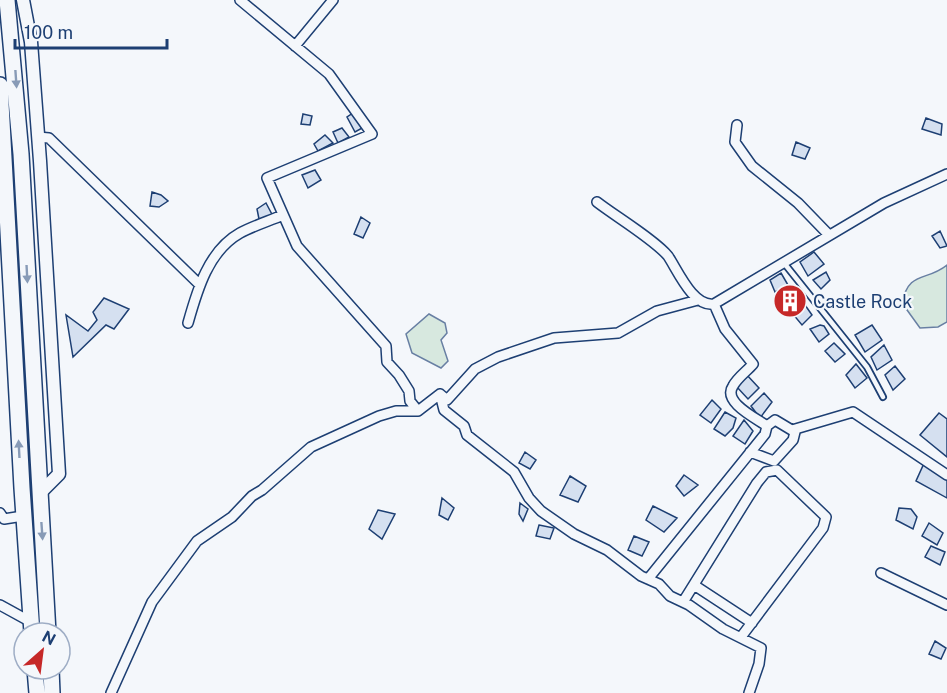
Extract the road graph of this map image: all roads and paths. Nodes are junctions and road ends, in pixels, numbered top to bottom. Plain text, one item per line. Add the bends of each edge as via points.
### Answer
1 (8, 0) edge
2 (23, 0) edge
3 (31, 0) edge
4 (240, 0) edge
5 (333, 0) edge
6 (26, 15) junction
7 (295, 46) junction
8 (0, 85) edge
9 (737, 125) dead end
10 (2, 137) edge
11 (38, 137) junction
12 (947, 174) edge
13 (597, 202) dead end
14 (283, 215) junction
15 (828, 234) junction
16 (782, 261) junction
17 (199, 284) junction
18 (698, 300) junction
19 (714, 304) junction
20 (188, 323) dead end
21 (440, 394) junction
22 (883, 397) dead end
23 (418, 411) junction
24 (767, 426) junction
25 (792, 430) junction
26 (750, 452) junction
27 (947, 475) edge
28 (39, 494) junction
29 (0, 513) edge
30 (24, 516) junction
31 (881, 573) dead end
32 (648, 579) junction
33 (694, 585) junction
34 (684, 602) junction
35 (0, 604) edge
36 (947, 605) edge
37 (24, 621) edge
38 (32, 621) edge
39 (47, 621) edge
40 (752, 623) junction
41 (741, 637) junction
42 (111, 693) edge
43 (749, 693) edge

1 -> 28 highway via 21,142
2 - 6 street
3 - 6 street
4 - 7 street
5 - 7 street
6 - 11 street
7 - 14 street via 329,74 372,134 267,178
8 - 10 highway
9 - 15 street via 735,142 752,166 798,203
30 -> 10 highway
11 - 17 street via 49,138
11 - 28 street via 59,474
12 - 15 street
13 - 18 street via 665,253
14 - 17 street via 239,234 219,252
14 - 23 street via 297,246 386,346 387,362 409,390 410,402
15 - 16 street
16 - 19 street
16 - 22 lane via 867,368
17 - 20 street
18 - 19 street
18 - 21 street via 657,311 618,333 554,338 529,345 475,369 447,400
19 - 24 street via 725,329 753,364 732,386 730,395
21 - 23 street
21 - 32 street via 444,410 464,426 467,435 514,472 541,511
23 - 42 street via 396,411 326,438 296,459 232,517 197,540 152,602
24 - 25 street via 775,420
24 - 26 street
25 - 26 street via 793,440 774,461
25 - 27 street via 853,412
26 - 32 street
28 -> 39 highway
29 - 30 street via 4,519
30 - 38 highway
31 - 36 street
32 - 34 street
33 - 34 street
33 - 40 street
33 - 40 street via 758,483 766,472 777,470 826,517 823,528
34 - 41 street
35 - 37 street
40 - 41 street
41 - 43 street via 761,648

